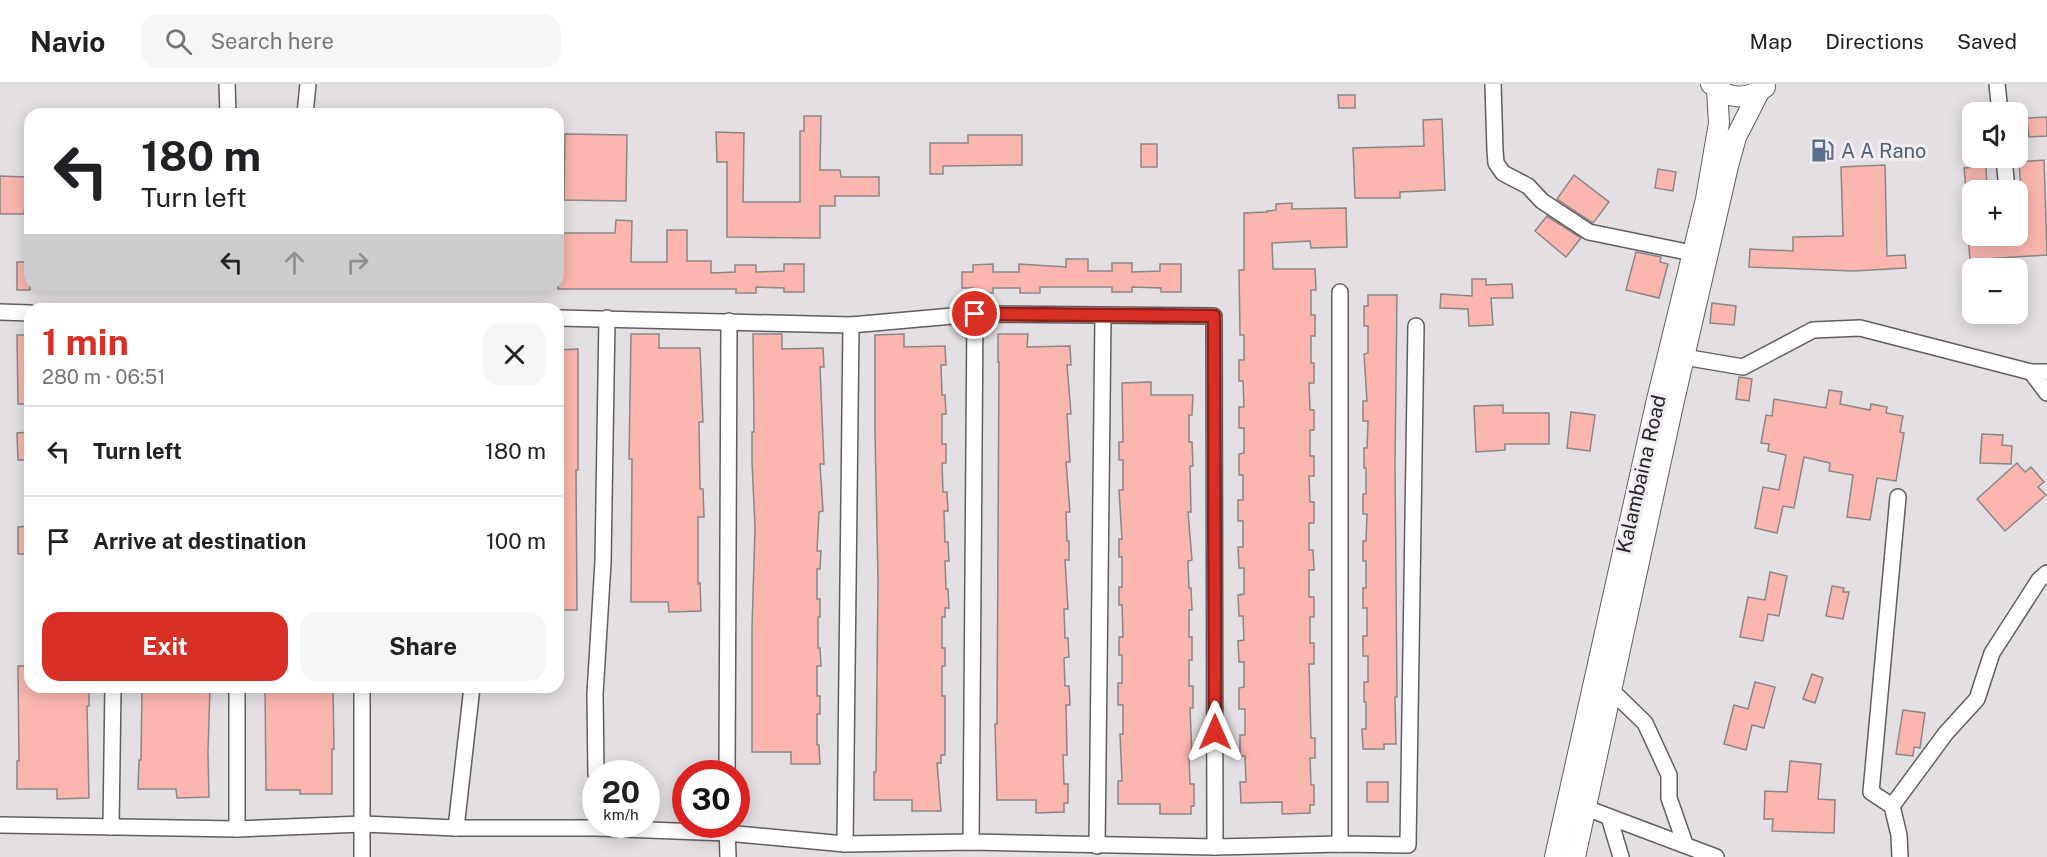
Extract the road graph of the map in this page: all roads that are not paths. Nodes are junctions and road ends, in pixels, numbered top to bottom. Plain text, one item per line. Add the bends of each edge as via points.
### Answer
1 (227, 84) edge
2 (308, 84) edge
3 (1493, 84) edge
4 (1997, 84) edge
5 (1714, 87) edge
6 (1767, 87) edge
7 (1999, 102) edge
8 (228, 108) edge
9 (306, 108) edge
10 (1692, 253) junction
11 (1340, 292) dead end
12 (0, 312) edge
13 (24, 313) edge
14 (975, 314) junction
15 (1103, 316) junction
16 (564, 318) edge
17 (607, 318) junction
18 (729, 321) junction
19 (851, 325) junction
20 (1416, 326) dead end
21 (1684, 357) junction
22 (2031, 372) junction
23 (2047, 372) edge
24 (2047, 393) edge
25 (1898, 497) dead end
26 (2047, 573) edge
27 (1611, 690) junction
28 (113, 693) edge
29 (237, 693) edge
30 (362, 693) edge
31 (471, 693) edge
32 (596, 760) edge
33 (727, 760) edge
34 (1892, 806) junction
35 (1586, 808) junction
36 (1609, 817) junction
37 (363, 824) junction
38 (0, 825) edge
39 (111, 827) junction
40 (582, 827) edge
41 (456, 828) junction
42 (237, 829) junction
43 (750, 832) edge
44 (727, 838) edge
45 (970, 842) junction
46 (845, 844) junction
47 (1340, 844) junction
48 (1685, 844) junction
49 (1097, 846) junction
50 (1215, 847) junction
51 (886, 850) edge
52 (1378, 851) edge
53 (362, 857) edge
54 (728, 857) edge
55 (1555, 857) edge
56 (1575, 857) edge
57 (1621, 857) edge
58 (1716, 857) edge
59 (1900, 857) edge

1 - 8 street
2 - 9 street
3 - 10 street via 1496,163 1503,173 1528,186 1542,201 1589,232
4 - 7 street
5 - 6 main road via 1742,97
5 - 10 main road, Kalambaina Road via 1719,123
6 - 21 main road, Kalambaina Road via 1736,137
10 - 55 main road, Kalambaina Road
11 - 47 street
12 - 13 street
14 - 15 street
14 - 19 street
14 - 45 street
15 - 49 street
15 - 50 street via 1214,316
16 - 17 street
17 - 18 street
17 - 32 street
18 - 19 street
18 - 33 street
19 - 46 street
20 - 52 street via 1408,845
21 - 22 street via 1743,367 1813,330 1860,328
21 - 27 main road, Kalambaina Road
22 - 23 street
22 - 24 street
25 - 34 street via 1871,792
26 - 34 street via 1992,652 1977,699 1946,733
27 - 35 main road, Kalambaina Road
27 - 48 street via 1645,723 1669,775 1669,798
28 - 39 street
29 - 42 street
30 - 37 street
31 - 41 street
34 - 59 street
35 - 36 street
35 - 56 main road, Kalambaina Road
36 - 48 street
36 - 57 street
37 - 41 street
37 - 42 street
37 - 53 street
38 - 39 street
39 - 42 street
40 - 41 street
43 - 46 street
44 - 54 street
45 - 49 street
45 - 51 street
46 - 51 street
47 - 50 street
47 - 52 street
48 - 58 street
49 - 50 street

